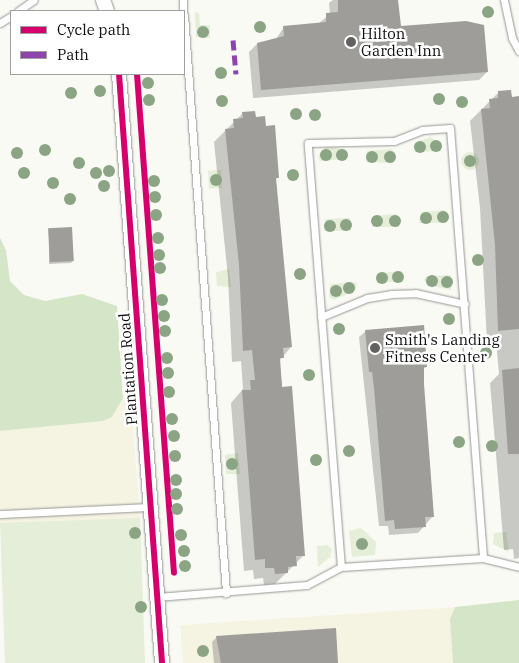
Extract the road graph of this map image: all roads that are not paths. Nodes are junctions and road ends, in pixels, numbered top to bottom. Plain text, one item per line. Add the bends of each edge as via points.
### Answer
1 (34, 0) edge
2 (504, 0) edge
3 (19, 10) edge
4 (185, 29) edge
5 (519, 50) edge
6 (119, 75) edge
7 (465, 304) junction
8 (321, 317) junction
9 (150, 507) junction
10 (0, 514) edge
11 (483, 558) junction
12 (341, 567) junction
13 (519, 567) edge
14 (226, 593) junction
15 (157, 597) junction
16 (162, 663) edge

1 - 3 lane
2 - 5 lane via 512,38
4 - 14 lane
6 - 9 street, Plantation Road
7 - 8 lane via 415,293 391,294 367,298
7 - 8 lane via 450,128 422,130 394,141 308,143
7 - 11 lane
8 - 12 lane
9 - 10 lane
9 - 15 street, Plantation Road
11 - 12 lane
11 - 13 lane via 499,559
12 - 14 lane via 307,585
14 - 15 lane
15 - 16 street, Plantation Road

